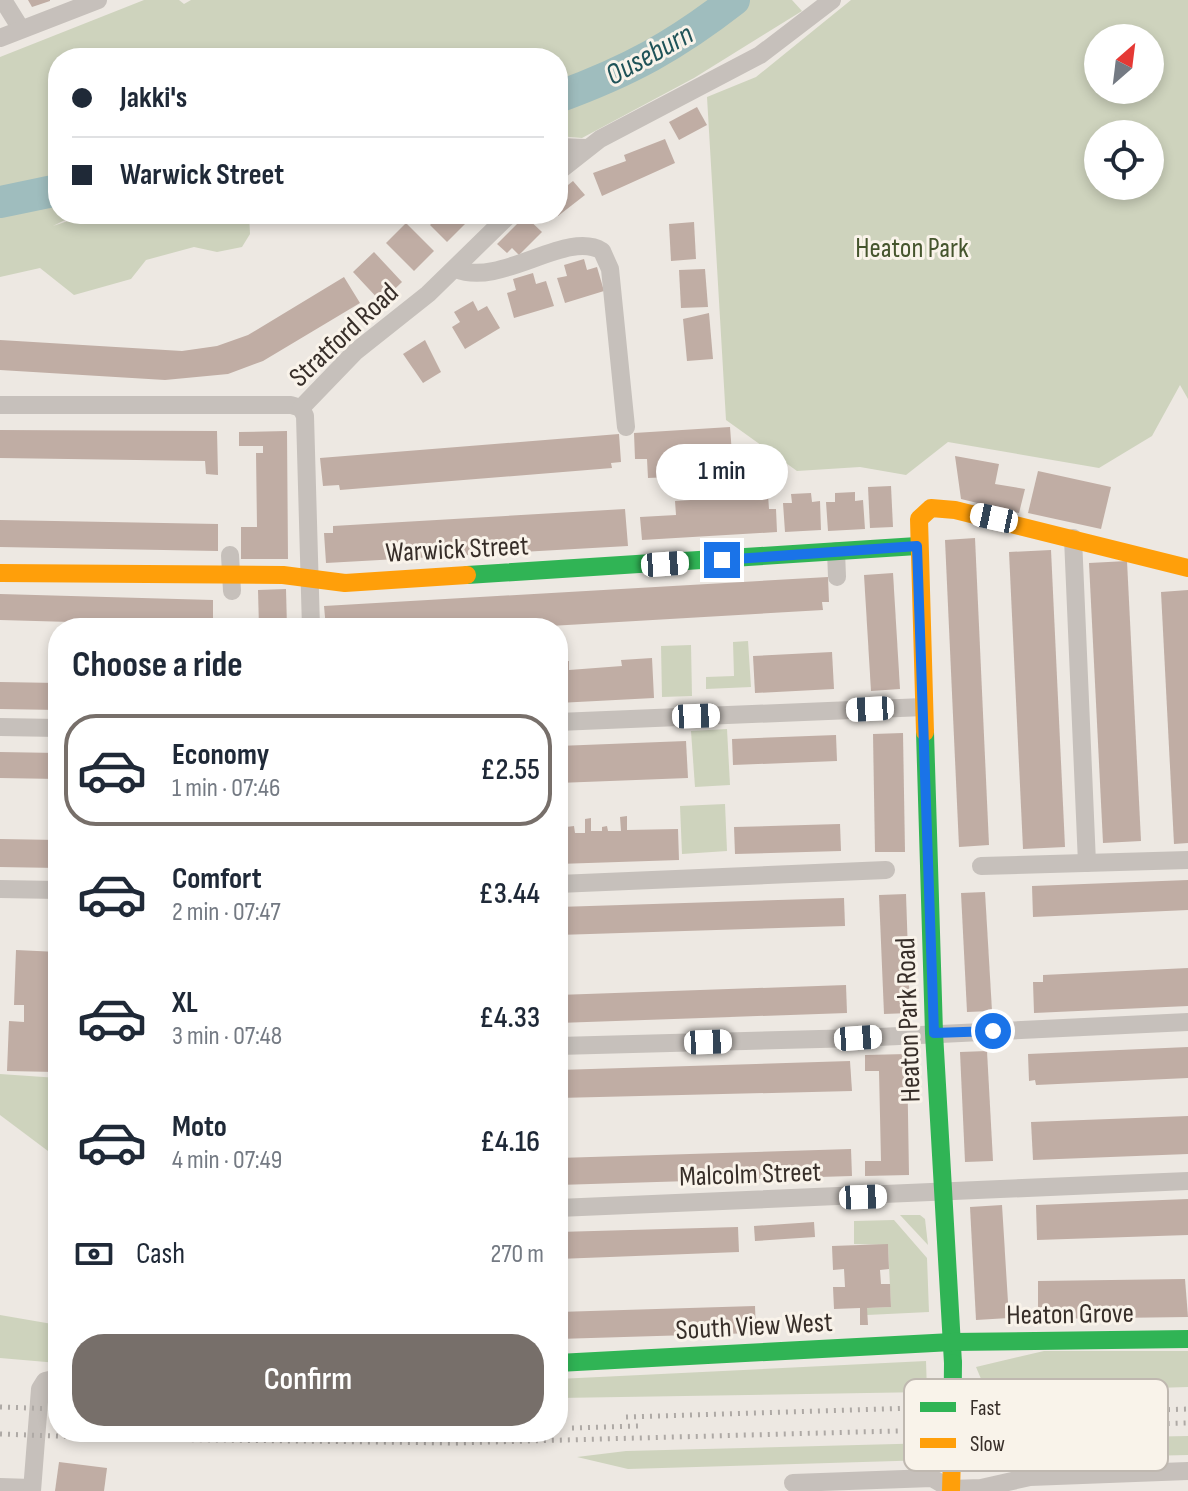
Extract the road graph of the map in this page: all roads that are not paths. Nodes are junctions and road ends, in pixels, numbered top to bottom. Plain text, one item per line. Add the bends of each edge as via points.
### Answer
1 (3, 0) edge
2 (98, 0) edge
3 (832, 0) edge
4 (810, 6) edge
5 (21, 29) junction
6 (0, 38) edge
7 (568, 147) edge
8 (587, 148) junction
9 (568, 164) edge
10 (500, 224) edge
11 (456, 269) junction
12 (0, 405) edge
13 (301, 408) junction
14 (626, 427) dead end
15 (1073, 538) junction
16 (917, 546) junction
17 (836, 551) junction
18 (230, 555) dead end
19 (1188, 568) edge
20 (0, 573) edge
21 (837, 577) dead end
22 (232, 583) junction
23 (310, 588) junction
24 (311, 618) edge
25 (924, 707) junction
26 (568, 722) edge
27 (0, 727) edge
28 (48, 728) edge
29 (1188, 860) edge
30 (1087, 863) junction
31 (981, 866) dead end
32 (886, 870) dead end
33 (568, 884) edge
34 (0, 889) edge
35 (48, 890) edge
36 (1188, 1022) edge
37 (934, 1033) junction
38 (568, 1046) edge
39 (1188, 1181) edge
40 (944, 1194) junction
41 (568, 1208) edge
42 (1188, 1339) edge
43 (952, 1342) junction
44 (568, 1362) edge
45 (953, 1379) edge
46 (48, 1383) edge
47 (1188, 1471) edge
48 (793, 1483) dead end
49 (0, 1487) edge
50 (32, 1489) edge
51 (951, 1490) edge

1 - 5 street
2 - 5 street
3 - 4 street
4 - 8 street via 743,65
5 - 6 street
7 - 8 street
8 - 9 street
10 - 11 street, Stratford Road
11 - 13 street, Stratford Road via 355,352
11 - 14 street via 494,271 583,245 602,251 609,263
12 - 13 street
13 - 23 street, Stratford Road
15 - 16 street, Heaton Park Road via 936,508 919,519
15 - 19 street
15 - 30 street
16 - 17 street, Warwick Street
16 - 25 street, Heaton Park Road
17 - 21 street
17 - 23 street, Warwick Street
18 - 22 street
20 - 22 street, Warwick Street
22 - 23 street, Warwick Street via 283,575
23 - 24 street, Stratford Road
25 - 26 street
25 - 37 street, Heaton Park Road
27 - 28 street
29 - 30 street
30 - 31 street
32 - 33 street
34 - 35 street
36 - 37 street
37 - 38 street
37 - 40 street, Heaton Park Road
39 - 40 street, Malcolm Street
40 - 41 street, Malcolm Street
40 - 43 street, Heaton Park Road
42 - 43 street, Heaton Grove
43 - 44 street, South View West
43 - 45 street, Heaton Park Road, bridge
46 - 50 street via 38,1400
47 - 51 street via 1030,1477
48 - 51 street via 932,1478
49 - 50 street

